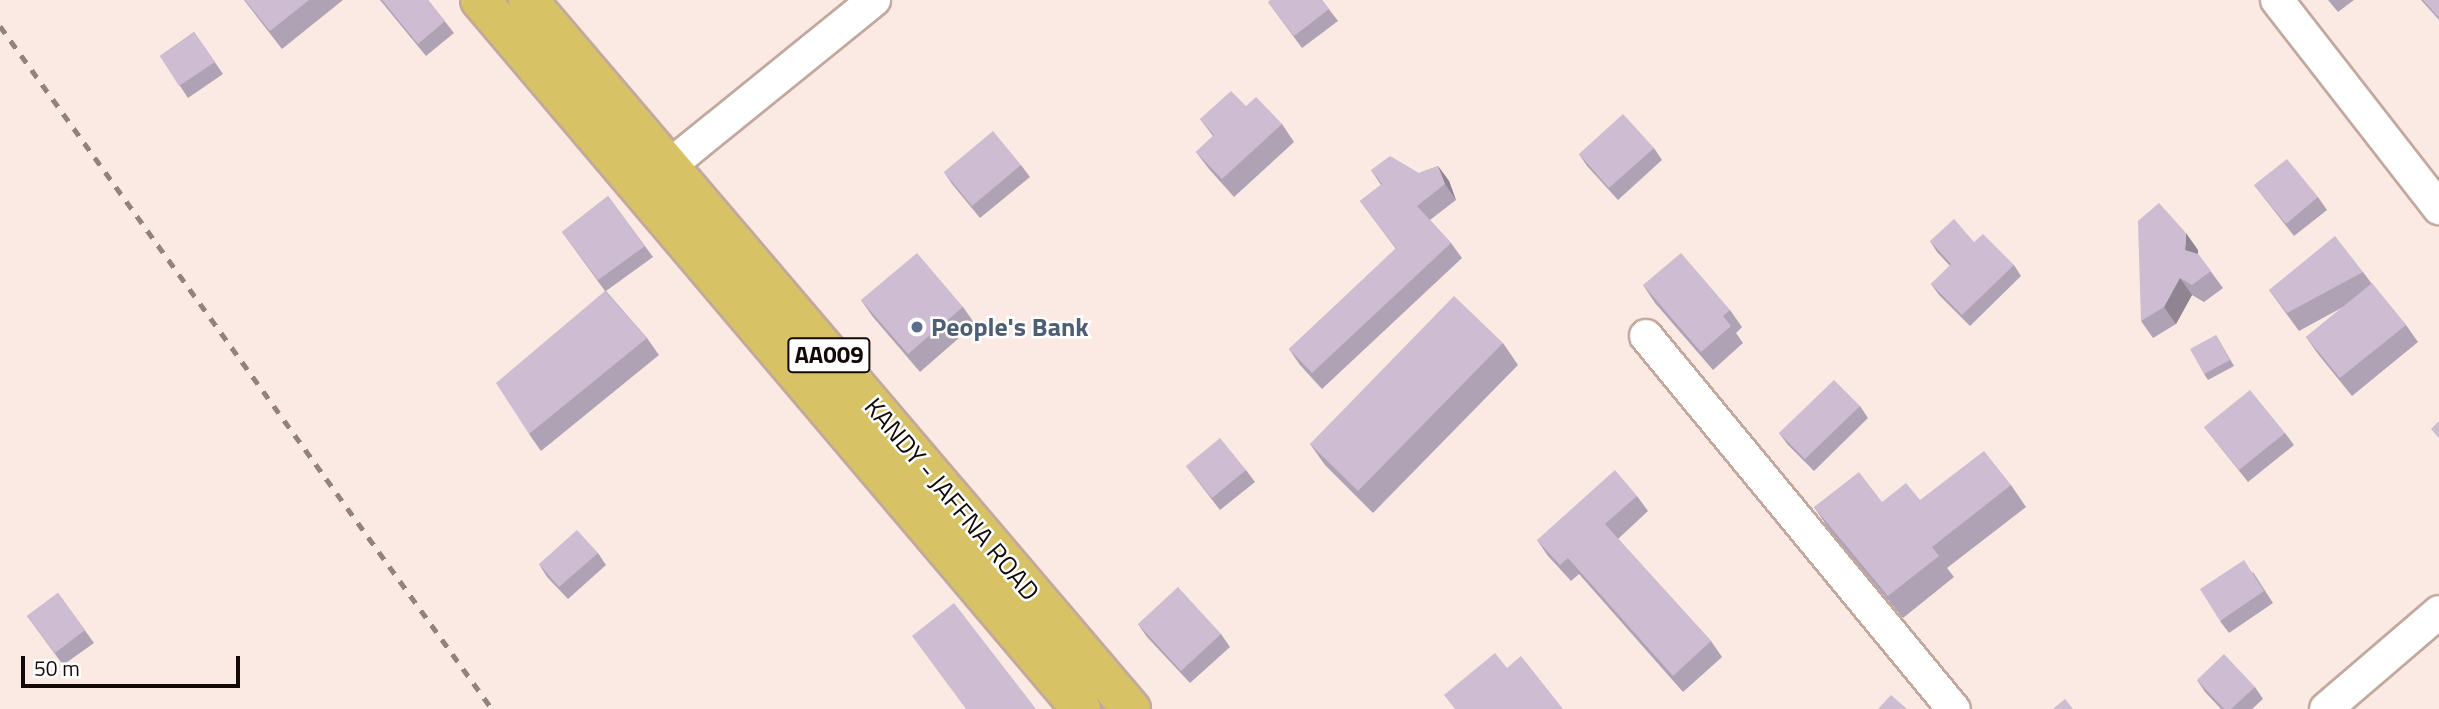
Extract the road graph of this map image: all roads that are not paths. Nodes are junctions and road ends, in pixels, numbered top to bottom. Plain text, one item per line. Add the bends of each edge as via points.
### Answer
1 (480, 0) edge
2 (528, 0) edge
3 (874, 0) edge
4 (2277, 0) edge
5 (668, 166) junction
6 (2439, 208) edge
7 (1646, 336) dead end
8 (2439, 611) edge
9 (1081, 709) edge
10 (1131, 709) edge
11 (1954, 709) edge
12 (2326, 709) edge

1 - 9 highway, KANDY - JAFFNA ROAD / AA009
2 - 5 highway, KANDY - JAFFNA ROAD / AA009
3 - 5 street
4 - 6 street
5 - 10 highway, KANDY - JAFFNA ROAD / AA009
7 - 11 street
8 - 12 street

